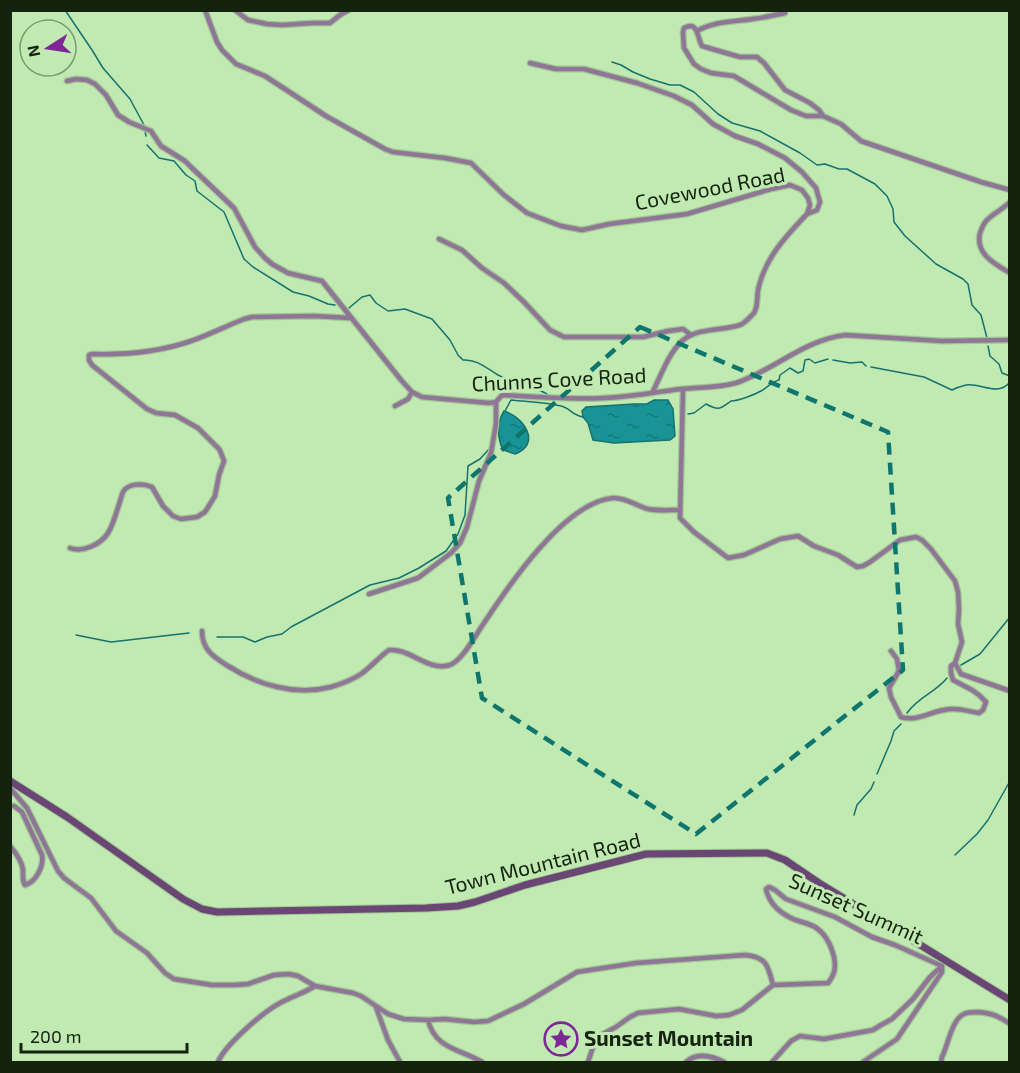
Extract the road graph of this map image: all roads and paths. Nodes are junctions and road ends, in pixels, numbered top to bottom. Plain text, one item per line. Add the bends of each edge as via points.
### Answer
1 (205, 10) edge
2 (235, 10) edge
3 (349, 10) edge
4 (785, 14) dead end
5 (698, 31) junction
6 (530, 63) dead end
7 (67, 81) dead end
8 (823, 116) junction
9 (1010, 190) edge
10 (1010, 202) edge
11 (807, 214) junction
12 (439, 239) dead end
13 (1010, 273) edge
14 (350, 318) junction
15 (691, 335) junction
16 (1010, 340) edge
17 (682, 389) junction
18 (412, 392) junction
19 (652, 393) junction
20 (496, 402) junction
21 (395, 406) dead end
22 (680, 510) junction
23 (70, 548) dead end
24 (369, 594) dead end
25 (202, 631) dead end
26 (891, 651) dead end
27 (955, 663) junction
28 (1010, 691) edge
29 (10, 781) edge
30 (10, 788) edge
31 (18, 798) junction
32 (13, 809) edge
33 (10, 846) edge
34 (944, 964) junction
35 (773, 985) junction
36 (315, 987) junction
37 (1010, 1000) edge
38 (375, 1006) junction
39 (428, 1020) junction
40 (1010, 1024) edge
41 (218, 1062) edge
42 (400, 1062) edge
43 (482, 1062) edge
44 (588, 1062) edge
45 (686, 1062) edge
46 (724, 1062) edge
47 (772, 1062) edge
48 (863, 1062) edge
49 (941, 1062) edge

1 - 11 street, Covewood Road via 222,51 236,64 265,76 385,149 471,163 527,213 561,226 582,230 687,214 790,185 808,198
2 - 3 street via 248,20 282,25 330,23
4 - 5 street via 736,20
5 - 8 street via 702,46 740,57 757,57 785,90
5 - 8 street via 688,26 682,32 687,55 701,69 734,76 806,116
6 - 11 street via 556,69 584,69 637,83 692,105 712,124 785,158 802,172 816,188 820,202 817,210
7 - 14 street via 87,80 95,84 118,115 151,131 161,146 185,161 234,208 265,258 288,273 322,281
8 - 9 street via 842,124 861,141
10 - 13 street via 983,224 979,241 988,258
11 - 15 street via 770,257 758,287 757,306 742,325
12 - 15 street via 462,250 504,283 550,330 564,337 643,337 683,329
14 - 18 street
14 - 23 street via 252,317 166,349 89,355 92,365 144,407 175,415 198,428 219,449 224,461 214,496 202,515 177,518 163,506 152,487 129,486 123,492 107,535 88,548
15 - 19 street via 674,350
16 - 17 street, Chunns Cove Road via 835,336 734,383
17 - 19 street, Chunns Cove Road
17 - 22 street
18 - 20 street, Chunns Cove Road via 431,398
18 - 21 street
19 - 20 street, Chunns Cove Road via 583,399 502,395
20 - 24 street via 491,453 460,543 418,578
22 - 25 street via 650,509 612,498 574,514 526,564 465,651 448,665 435,665 399,650 389,650 348,681 296,690 261,683 242,674 206,648
22 - 27 street via 680,518 728,558 780,539 798,537 857,567 900,540 922,540 954,581 959,595 962,642
26 - 27 street via 899,671 889,688 891,697 901,717 907,719 944,710 983,710 986,702 979,695 953,680 951,666
27 - 28 street via 961,674
29 - 34 main road, Town Mountain Road via 183,899 209,911 450,906 646,854 760,853 785,860
30 - 31 street
31 - 32 street
31 - 36 street via 34,820 58,871 91,898 116,931 170,977 234,985 289,974
32 - 33 street via 22,812 42,855 40,868 29,885 22,882 23,866
34 - 35 street, Sunset Summit via 872,937 835,917 786,899 769,887 769,900 782,912 823,934 830,943 836,966 828,983
34 - 37 main road, Town Mountain Road
34 - 47 street via 914,999 873,1030 824,1039 800,1036
34 - 48 street via 897,1039
35 - 39 street via 768,968 757,956 636,963 577,972 488,1022
35 - 44 street via 742,1010 729,1015 679,1009 638,1013 599,1036
36 - 38 street via 353,993
36 - 41 street via 269,1010 225,1050
38 - 39 street via 404,1019
38 - 42 street
39 - 43 street via 443,1045
40 - 49 street via 988,1013 962,1014
45 - 46 street via 706,1056

